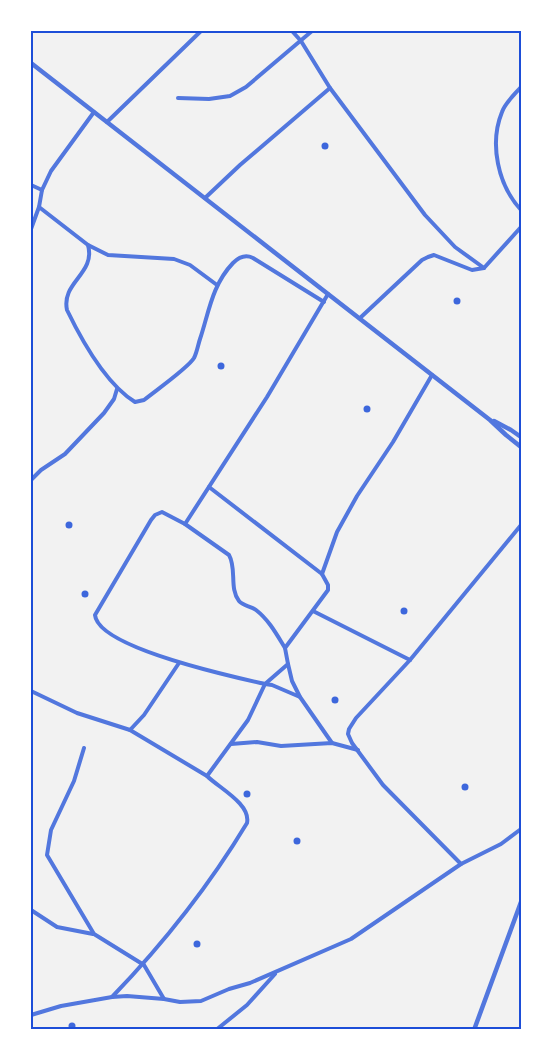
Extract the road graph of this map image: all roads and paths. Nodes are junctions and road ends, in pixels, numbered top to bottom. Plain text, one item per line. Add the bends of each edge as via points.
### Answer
1 (201, 31) edge
2 (292, 31) edge
3 (312, 31) edge
4 (301, 42) junction
5 (31, 63) edge
6 (521, 87) edge
7 (330, 88) junction
8 (178, 98) dead end
9 (94, 112) junction
10 (107, 122) junction
11 (31, 186) edge
12 (42, 190) junction
13 (205, 198) junction
14 (39, 207) junction
15 (521, 210) edge
16 (521, 227) edge
17 (31, 229) edge
18 (88, 246) junction
19 (484, 268) junction
20 (217, 285) junction
21 (328, 294) junction
22 (324, 302) junction
23 (360, 318) junction
24 (432, 375) junction
25 (118, 389) junction
26 (490, 420) junction
27 (521, 437) edge
28 (521, 447) edge
29 (31, 480) edge
30 (209, 487) junction
31 (185, 524) junction
32 (521, 525) edge
33 (322, 574) junction
34 (313, 611) junction
35 (285, 648) junction
36 (410, 660) junction
37 (179, 663) junction
38 (288, 664) junction
39 (265, 684) junction
40 (31, 691) edge
41 (300, 696) junction
42 (130, 730) junction
43 (332, 743) junction
44 (231, 744) junction
45 (84, 748) dead end
46 (358, 750) junction
47 (207, 776) junction
48 (521, 830) edge
49 (461, 864) junction
50 (521, 902) edge
51 (31, 910) edge
52 (94, 934) junction
53 (144, 965) junction
54 (277, 972) junction
55 (112, 997) junction
56 (164, 999) junction
57 (31, 1015) edge
58 (216, 1030) edge
59 (474, 1030) edge

1 - 10 street
2 - 4 street
3 - 4 street
4 - 7 street
4 - 8 street via 246,87 230,96
5 - 9 street
6 - 15 street via 502,111 496,137 499,174 511,199
7 - 13 street
7 - 19 street via 432,224 455,247
9 - 10 street
9 - 12 street via 51,171
10 - 13 street
11 - 12 street
12 - 14 street
13 - 21 street
14 - 17 street
14 - 18 street
16 - 19 street
18 - 20 street via 108,255 174,259 190,265
18 - 25 street via 87,267 68,291 66,302 89,352
19 - 23 street via 472,270 439,257 428,257
20 - 22 street via 236,261 249,256
20 - 25 street via 196,353 190,362 138,403
21 - 22 street
21 - 23 street
22 - 30 street
23 - 24 street
24 - 26 street
24 - 33 street via 340,526
25 - 29 street via 104,413 65,454
26 - 27 street
26 - 28 street
30 - 31 street
30 - 33 street
31 - 35 street via 229,555 238,599 256,610 276,632
31 - 37 street via 166,513 155,515 95,615 98,624 108,634
32 - 36 street
33 - 34 street via 328,590
34 - 35 street
34 - 36 street
35 - 38 street
36 - 46 street via 351,726 349,738
37 - 39 street
37 - 42 street
38 - 39 street
38 - 41 street
39 - 41 street
39 - 44 street via 248,720
40 - 42 street via 77,714
41 - 43 street
42 - 47 street
43 - 44 street
43 - 46 street
44 - 47 street
45 - 52 street via 74,781 51,830 47,855
46 - 49 street via 383,785
47 - 53 street via 240,803 247,815 247,823 213,877
48 - 49 street
49 - 54 street via 351,939
50 - 59 street
51 - 52 street via 57,928
52 - 53 street
53 - 55 street
53 - 56 street
54 - 56 street via 201,1002
54 - 58 street via 247,1005
55 - 56 street
55 - 57 street

